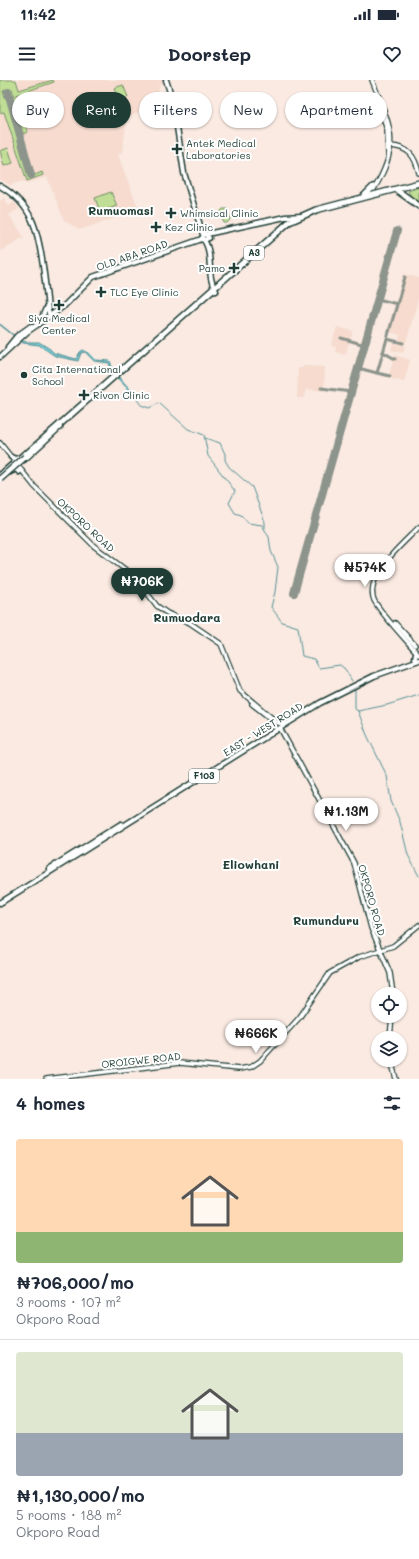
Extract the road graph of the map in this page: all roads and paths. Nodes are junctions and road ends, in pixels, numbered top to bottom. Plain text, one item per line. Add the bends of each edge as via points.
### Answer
1 (167, 80) edge
2 (371, 80) edge
3 (390, 145) junction
4 (419, 167) edge
5 (419, 173) edge
6 (419, 184) edge
7 (374, 186) junction
8 (0, 187) edge
9 (410, 188) junction
10 (398, 191) junction
11 (378, 193) junction
12 (367, 196) junction
13 (419, 205) edge
14 (301, 216) junction
15 (290, 223) junction
16 (205, 237) junction
17 (215, 287) junction
18 (49, 313) junction
19 (41, 320) junction
20 (17, 339) junction
21 (0, 356) edge
22 (60, 425) junction
23 (0, 444) edge
24 (22, 457) junction
25 (10, 458) junction
26 (15, 465) junction
27 (9, 467) junction
28 (10, 472) junction
29 (19, 472) junction
30 (0, 478) edge
31 (419, 529) edge
32 (147, 594) junction
33 (418, 655) edge
34 (275, 722) junction
35 (280, 727) junction
36 (0, 901) edge
37 (419, 925) edge
38 (380, 951) junction
39 (392, 987) edge
40 (393, 1067) edge
41 (46, 1079) edge
42 (396, 1079) edge

1 - 16 main road via 175,100 188,182
2 - 3 main road via 386,124
3 - 4 main road via 410,150
3 - 5 main road via 411,153
3 - 7 main road via 383,169
6 - 9 highway, A3
6 - 11 highway, A3
7 - 11 highway
7 - 12 highway
8 - 18 main road via 23,205 34,223
9 - 10 highway, A3
9 - 13 highway via 407,194
10 - 13 highway
10 - 15 highway, A3 via 316,212
11 - 12 highway, A3
12 - 14 highway, A3
14 - 15 highway, A3
14 - 16 main road, OLD ABA ROAD via 283,217
15 - 16 main road, OLD ABA ROAD via 285,218
15 - 17 highway, A3
16 - 17 main road
16 - 18 main road, OLD ABA ROAD via 91,276 64,305
17 - 22 highway, A3
18 - 19 main road
18 - 19 main road, OLD ABA ROAD
18 - 20 main road, OLD ABA ROAD
19 - 20 main road, OLD ABA ROAD
20 - 21 main road, OLD ABA ROAD
22 - 24 highway, A3
22 - 26 main road
23 - 25 main road, OKPORO ROAD
24 - 25 main road
24 - 26 main road
24 - 30 highway, A3, bridge
25 - 26 main road, OKPORO ROAD
25 - 27 main road via 12,463
26 - 27 main road
26 - 28 main road
26 - 29 main road, OKPORO ROAD
26 - 32 main road, OKPORO ROAD via 89,541 135,577
27 - 30 main road
28 - 29 main road
28 - 30 main road
29 - 32 main road, OKPORO ROAD via 92,546 134,578
31 - 33 main road via 384,568 374,592 377,600
32 - 34 main road, OKPORO ROAD via 154,605 163,612 193,627 220,646 238,690
33 - 35 main road, EAST - WEST ROAD / F103 via 351,686
34 - 35 main road, OKPORO ROAD
34 - 35 main road, OKPORO ROAD
35 - 36 main road, EAST - WEST ROAD / F103
35 - 38 main road, OKPORO ROAD via 352,858 370,928
37 - 38 main road, OROIGWE ROAD via 398,942
38 - 39 main road, OKPORO ROAD via 390,973
38 - 41 main road, OROIGWE ROAD via 352,961 328,975 299,1018 260,1061 251,1067 239,1069 180,1063
40 - 42 main road

